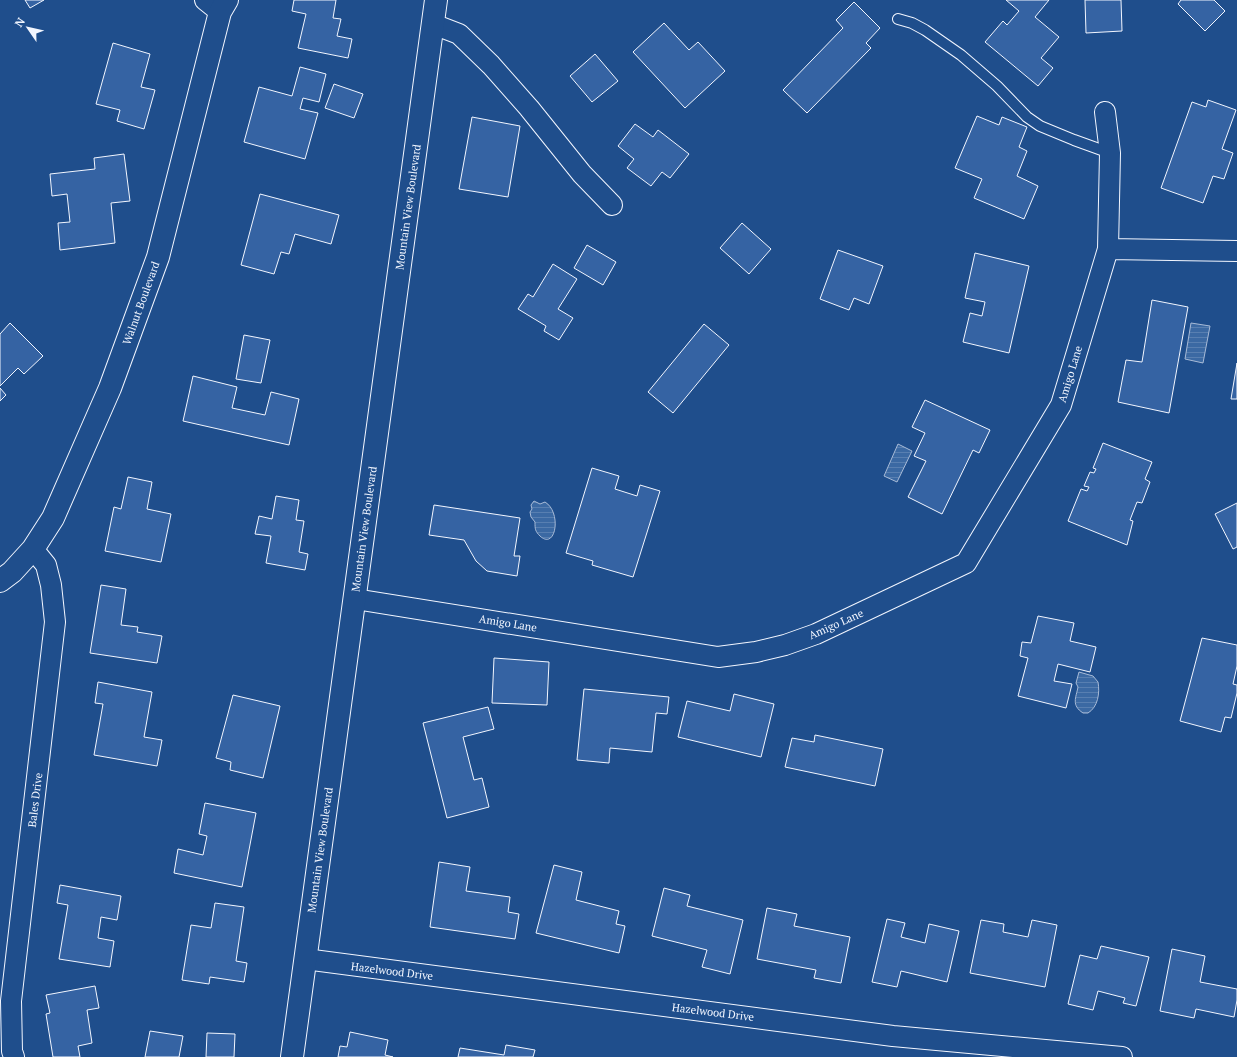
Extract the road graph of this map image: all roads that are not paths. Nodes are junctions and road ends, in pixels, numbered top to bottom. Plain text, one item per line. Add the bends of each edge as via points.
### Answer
1 (436, 0) edge
2 (217, 4) edge
3 (898, 19) dead end
4 (432, 24) junction
5 (1105, 112) dead end
6 (1110, 153) junction
7 (612, 205) dead end
8 (1108, 249) junction
9 (1237, 251) edge
10 (33, 548) junction
11 (0, 582) edge
12 (355, 599) junction
13 (305, 959) junction
14 (14, 1057) edge
15 (292, 1057) edge
16 (1122, 1057) edge

1 - 4 street, Mountain View Boulevard
2 - 10 street, Walnut Boulevard via 158,257 110,388 53,518
3 - 6 lane via 918,26 961,55 1040,126
4 - 7 street via 459,34 491,65 582,174
4 - 12 street, Mountain View Boulevard
5 - 6 street, Amigo Lane
6 - 8 street, Amigo Lane
8 - 9 street
8 - 12 street, Amigo Lane via 1061,405 966,563 816,634 756,652 718,657
10 - 11 street, Walnut Boulevard
10 - 14 street, Bales Drive via 46,565 55,622 11,1001
12 - 13 street, Mountain View Boulevard
13 - 15 street, Mountain View Boulevard
13 - 16 street, Hazelwood Drive via 893,1036

